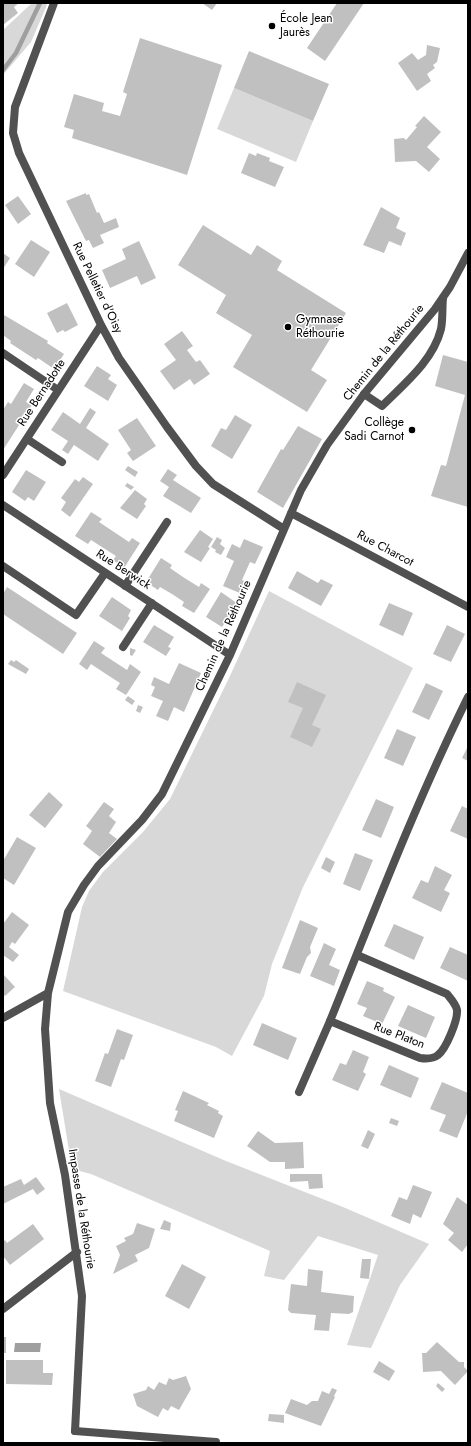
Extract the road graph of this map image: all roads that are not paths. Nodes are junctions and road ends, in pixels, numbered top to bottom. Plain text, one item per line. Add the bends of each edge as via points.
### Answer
1 (54, 3) edge
2 (468, 253) edge
3 (443, 298) junction
4 (101, 325) junction
5 (3, 353) edge
6 (58, 390) junction
7 (364, 394) junction
8 (27, 438) junction
9 (62, 462) dead end
10 (3, 475) edge
11 (3, 505) edge
12 (291, 513) junction
13 (168, 522) dead end
14 (284, 529) junction
15 (3, 566) edge
16 (105, 573) junction
17 (125, 586) junction
18 (152, 603) junction
19 (468, 607) edge
20 (123, 647) dead end
21 (230, 656) junction
22 (468, 697) edge
23 (357, 955) junction
24 (48, 993) junction
25 (3, 1018) edge
26 (330, 1021) junction
27 (299, 1092) dead end
28 (77, 1252) junction
29 (3, 1309) edge
30 (216, 1442) dead end

1 - 4 street, Rue Pelletier d'Oisy via 14,108 13,133 19,153
2 - 3 street, Chemin de la Réthourie
3 - 7 street, Chemin de la Réthourie
3 - 7 street via 441,328 432,350 413,376 382,406
4 - 6 street, Rue Bernadotte
4 - 14 street, Rue Pelletier d'Oisy via 119,358 196,466 214,484
5 - 6 street
6 - 8 street, Rue Bernadotte
7 - 12 street, Chemin de la Réthourie via 327,445
8 - 9 street
8 - 10 street, Rue Bernadotte
11 - 16 street, Rue Berwick
12 - 14 street, Chemin de la Réthourie
12 - 19 street, Rue Charcot
13 - 17 street
14 - 21 street, Chemin de la Réthourie
15 - 16 street via 76,614
16 - 17 street, Rue Berwick
17 - 18 street, Rue Berwick
18 - 20 street
18 - 21 street, Rue Berwick
21 - 24 street, Chemin de la Réthourie via 162,794 142,820 98,866 68,912
22 - 23 street via 432,772
23 - 26 street
23 - 26 street, Rue Platon via 447,994 457,1010 456,1020 443,1050 429,1059 420,1058
24 - 25 street
24 - 28 street, Impasse de la Réthourie via 45,1029 50,1103 66,1175
26 - 27 street
28 - 29 street
28 - 30 street, Impasse de la Réthourie via 82,1296 75,1431

